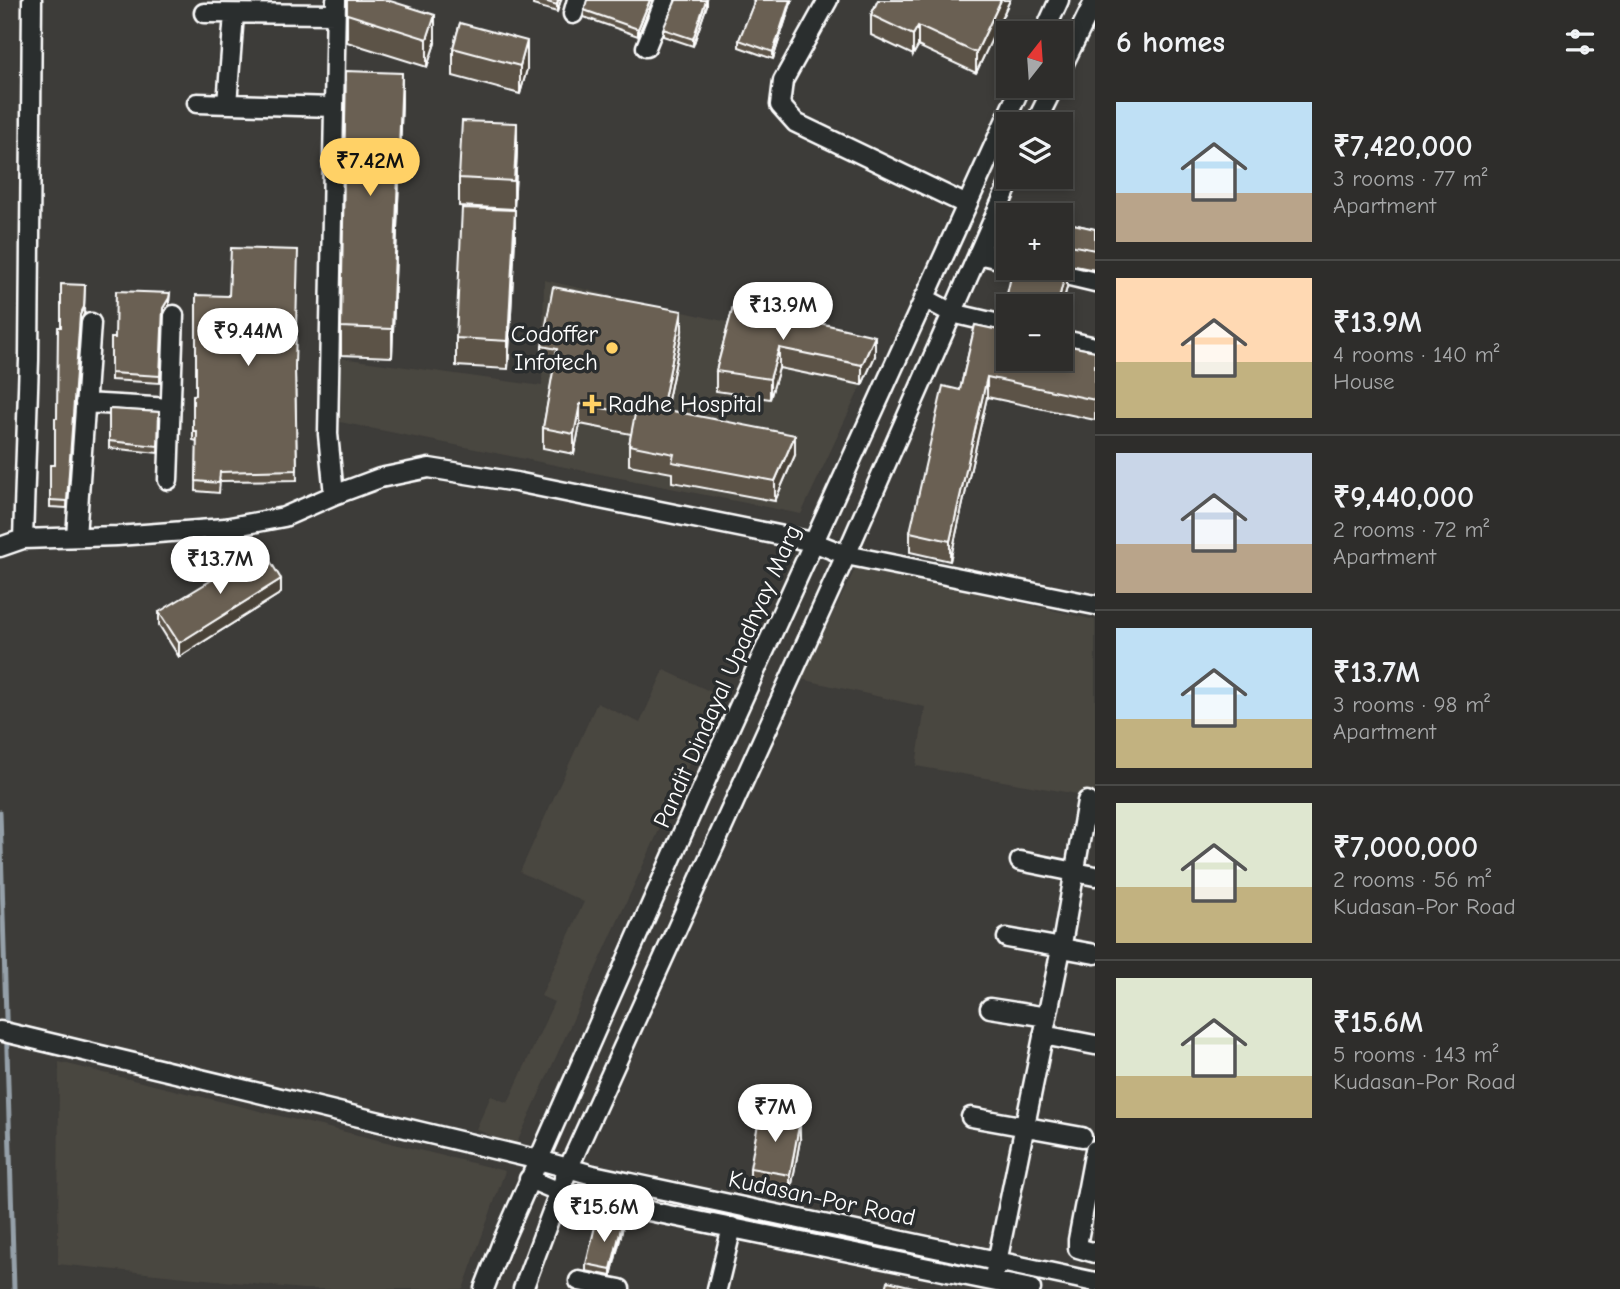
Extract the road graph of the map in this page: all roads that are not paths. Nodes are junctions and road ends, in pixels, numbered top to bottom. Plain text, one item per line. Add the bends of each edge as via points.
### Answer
1 (32, 0) edge
2 (665, 0) edge
3 (828, 0) edge
4 (1059, 0) edge
5 (1095, 0) edge
6 (336, 7) edge
7 (204, 13) dead end
8 (234, 13) junction
9 (1049, 21) edge
10 (1073, 45) edge
11 (646, 47) dead end
12 (1016, 98) edge
13 (197, 103) dead end
14 (227, 104) junction
15 (334, 107) junction
16 (1007, 189) edge
17 (967, 205) junction
18 (978, 254) junction
19 (996, 258) edge
20 (1073, 277) edge
21 (1095, 282) edge
22 (925, 298) junction
23 (952, 313) junction
24 (174, 316) dead end
25 (91, 323) dead end
26 (996, 323) edge
27 (1073, 340) edge
28 (1094, 341) edge
29 (85, 403) junction
30 (171, 408) junction
31 (168, 480) dead end
32 (334, 495) junction
33 (76, 537) junction
34 (23, 539) junction
35 (813, 542) junction
36 (1, 547) edge
37 (846, 555) junction
38 (1095, 605) edge
39 (1087, 802) dead end
40 (1020, 861) dead end
41 (1074, 872) junction
42 (1095, 876) edge
43 (1007, 938) dead end
44 (1061, 948) junction
45 (1095, 954) edge
46 (990, 1007) dead end
47 (1047, 1017) junction
48 (0, 1031) edge
49 (1043, 1035) junction
50 (1095, 1045) edge
51 (971, 1117) dead end
52 (1025, 1127) junction
53 (1082, 1137) dead end
54 (1095, 1150) edge
55 (539, 1160) junction
56 (568, 1169) junction
57 (529, 1179) junction
58 (560, 1192) junction
59 (732, 1227) junction
60 (1095, 1253) edge
61 (998, 1261) junction
62 (579, 1281) dead end
63 (993, 1281) junction
64 (960, 1282) edge
65 (1095, 1282) edge
66 (484, 1289) edge
67 (523, 1289) edge
68 (620, 1289) edge
69 (717, 1289) edge
70 (1031, 1289) edge

1 - 34 street
2 - 11 street
3 - 17 street via 783,81 780,105 796,123
4 - 9 street
5 - 10 street
6 - 8 street
6 - 15 street
7 - 8 street
8 - 14 street
12 - 17 street, Pandit Dindayal Upadhyay Marg
13 - 14 street
14 - 15 street
15 - 32 street via 328,421
16 - 18 street
17 - 22 street, Pandit Dindayal Upadhyay Marg
18 - 19 street
18 - 23 street
20 - 21 street
22 - 23 street
22 - 35 street, Pandit Dindayal Upadhyay Marg
23 - 26 street
23 - 37 street
24 - 30 street
25 - 29 street
27 - 28 street
29 - 30 street
29 - 33 street
30 - 31 street
32 - 33 street via 265,522
32 - 35 street via 380,478 429,468
33 - 34 street
34 - 36 street
35 - 37 street
35 - 55 street, Pandit Dindayal Upadhyay Marg
37 - 38 street
37 - 56 street
39 - 41 street
40 - 41 street
41 - 42 street
41 - 44 street
43 - 44 street
44 - 45 street
44 - 47 street
46 - 47 street
47 - 49 street
48 - 55 street, Kudasan-Por Road
49 - 50 street
49 - 52 street
51 - 52 street
52 - 53 street
52 - 61 street
54 - 60 street via 1077,1240 1078,1248
55 - 56 street, Kudasan-Por Road
55 - 57 street, Pandit Dindayal Upadhyay Marg
56 - 58 street
56 - 61 street, Kudasan-Por Road
57 - 58 street, Kudasan-Por Road
57 - 66 street, Pandit Dindayal Upadhyay Marg
58 - 59 street, Kudasan-Por Road
58 - 67 street
59 - 64 street, Kudasan-Por Road
59 - 69 street
61 - 63 street
61 - 65 street, Kudasan-Por Road
62 - 68 street
63 - 64 street, Kudasan-Por Road
63 - 70 street, Kudasan-Por Road

